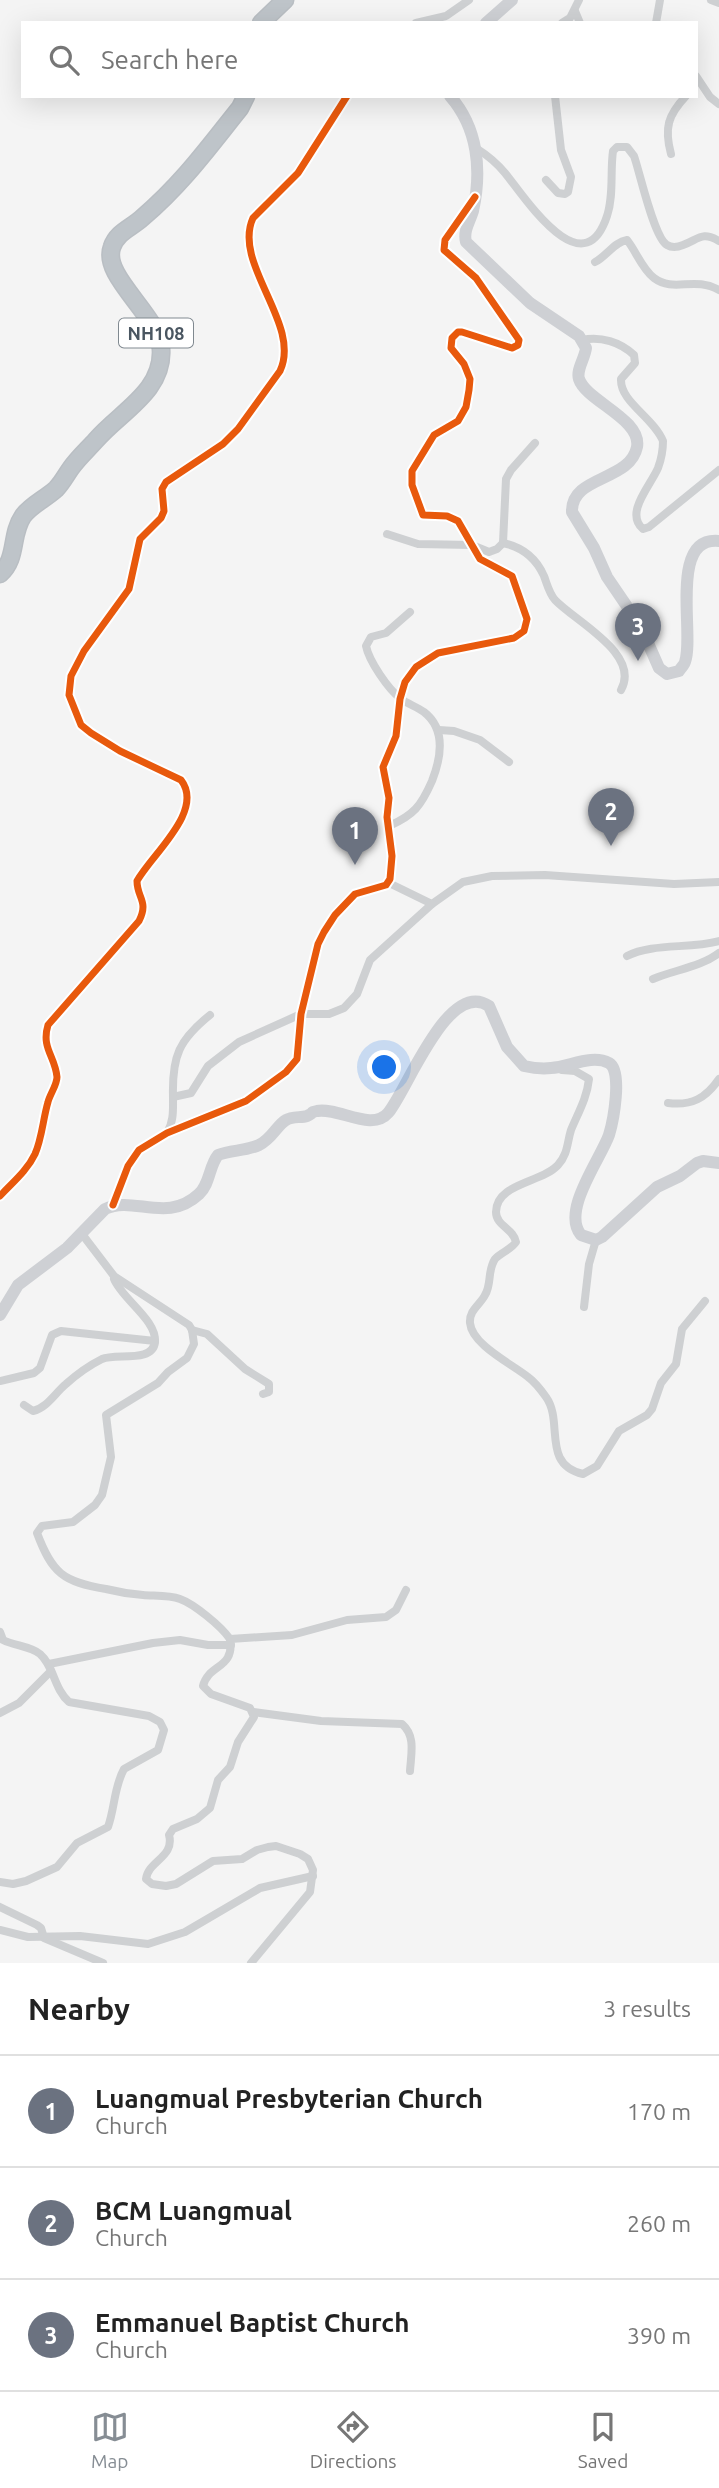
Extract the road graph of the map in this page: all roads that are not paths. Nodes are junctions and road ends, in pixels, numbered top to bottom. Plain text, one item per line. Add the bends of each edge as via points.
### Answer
1 (285, 0) edge
2 (469, 0) edge
3 (512, 0) edge
4 (579, 0) edge
5 (660, 0) edge
6 (711, 0) edge
7 (719, 3) edge
8 (575, 11) junction
9 (263, 21) edge
10 (425, 21) edge
11 (488, 21) edge
12 (565, 21) edge
13 (579, 21) edge
14 (656, 21) edge
15 (700, 90) edge
16 (245, 98) edge
17 (346, 98) edge
18 (451, 98) edge
19 (555, 98) edge
20 (684, 98) edge
21 (719, 104) edge
22 (476, 148) junction
23 (671, 154) dead end
24 (546, 180) dead end
25 (475, 197) junction
26 (719, 242) edge
27 (595, 262) dead end
28 (719, 290) edge
29 (582, 340) junction
30 (535, 443) dead end
31 (719, 470) edge
32 (387, 534) dead end
33 (719, 541) edge
34 (503, 542) junction
35 (472, 545) junction
36 (0, 574) edge
37 (410, 612) dead end
38 (621, 690) dead end
39 (400, 699) junction
40 (439, 730) junction
41 (509, 762) dead end
42 (389, 826) junction
43 (389, 883) junction
44 (719, 883) edge
45 (432, 904) junction
46 (719, 941) edge
47 (719, 953) edge
48 (627, 956) dead end
49 (653, 979) dead end
50 (300, 1014) junction
51 (210, 1016) dead end
52 (552, 1068) junction
53 (719, 1079) edge
54 (173, 1097) junction
55 (668, 1103) dead end
56 (167, 1133) junction
57 (719, 1163) edge
58 (0, 1196) edge
59 (113, 1205) junction
60 (82, 1234) junction
61 (596, 1240) junction
62 (114, 1276) junction
63 (705, 1301) dead end
64 (584, 1307) dead end
65 (0, 1315) edge
66 (192, 1329) junction
67 (155, 1341) junction
68 (0, 1381) edge
69 (263, 1394) dead end
70 (24, 1405) dead end
71 (406, 1590) dead end
72 (0, 1632) edge
73 (230, 1642) junction
74 (49, 1668) junction
75 (253, 1712) junction
76 (0, 1713) edge
77 (410, 1771) dead end
78 (313, 1876) junction
79 (0, 1882) edge
80 (0, 1906) edge
81 (0, 1930) edge
82 (44, 1938) junction
83 (103, 1963) edge
84 (251, 1963) edge

1 - 9 highway
2 - 10 street via 446,16
3 - 11 street
4 - 8 street
5 - 14 street
6 - 7 street
8 - 12 street
8 - 13 street
15 - 21 street
16 - 36 highway, NH108 via 180,184 118,235 112,246 111,265 159,338 161,358 151,387 100,435 58,487 23,517 11,560
17 - 58 street via 298,173 250,225 250,246 285,340 285,360 238,429 166,482 162,489 164,511 140,539 129,589 84,650 71,676 69,695 81,725 120,751 181,780 188,796 180,821 137,881 144,901 139,921 48,1025 45,1040 57,1079 34,1157
18 - 22 street via 466,118
19 - 24 street via 561,150 571,177 568,192 558,193
20 - 23 street via 671,113
22 - 25 street
22 - 26 street via 495,162 557,234 579,243 592,238 606,218 613,151 627,147 634,156 654,224 667,246 703,236
25 - 29 street via 466,242 530,303
25 - 35 street via 445,240 444,250 477,278 518,345 512,348 462,332 452,338 451,348 470,379 466,407 454,424 434,435 414,464 411,478 423,515 453,517
27 - 28 street via 627,240 658,281 701,283
29 - 31 street via 612,342 634,355 635,363 621,379 623,392 649,418 663,441 658,468 638,508 638,525 649,527
29 - 33 street via 586,348 581,383 631,428 637,447 626,464 577,494 572,512 667,674 679,671 686,661 691,560 699,546
30 - 34 street via 506,480
32 - 35 street via 426,545
34 - 35 street via 489,552
34 - 38 street via 528,554 539,566 554,599 613,649 622,663 625,682
35 - 39 street via 484,562 512,576 527,625 514,638 430,656 410,675
37 - 39 street via 386,633 371,637 366,646 368,657
39 - 40 street via 424,712
39 - 42 street via 396,736 383,768
40 - 41 street via 454,730 480,740
40 - 42 street via 438,758 427,792 415,811
42 - 43 street
43 - 45 street
43 - 50 street via 355,894 335,915 318,944
44 - 45 street via 492,876 463,882
45 - 50 street via 370,960 357,994 344,1007 329,1014
46 - 48 street via 639,950
47 - 49 street
50 - 54 street via 239,1042 208,1066 191,1093
50 - 56 street via 297,1059 286,1073 246,1101
51 - 54 street via 187,1034 179,1048
52 - 59 street via 524,1066 506,1047 489,1006 470,1002 439,1028 424,1048 384,1117 370,1120 320,1110 286,1120 262,1143 218,1155 202,1190 193,1198 164,1209
52 - 61 street via 601,1061 617,1073 609,1133 587,1177 576,1216 581,1235
52 - 63 street via 575,1071 589,1079 588,1093 560,1163 539,1178 510,1188 499,1202 498,1221 516,1242 494,1261 487,1291 470,1319 484,1345 531,1379 549,1400 555,1446 570,1468 589,1472 619,1431 652,1409 661,1383 676,1364 682,1329
53 - 55 street via 699,1100
54 - 56 street
56 - 59 street via 133,1156
57 - 61 street via 697,1163 657,1187
59 - 60 street
60 - 62 street
60 - 65 street via 18,1285
61 - 64 street
62 - 66 street
62 - 67 street via 149,1323
66 - 69 street via 207,1334 269,1384 269,1392
66 - 73 street via 193,1349 187,1358 106,1415 110,1464 102,1495 73,1522 42,1526 37,1533 46,1556 69,1580 123,1594 181,1599
67 - 68 street via 61,1331 52,1335 34,1373
67 - 70 street via 145,1354 98,1361 39,1410
71 - 73 street via 396,1610 386,1617
72 - 74 street via 3,1640 34,1650
73 - 74 street via 208,1646 180,1640 153,1643
73 - 75 street via 228,1659 206,1676 203,1686
74 - 76 street via 19,1703
74 - 79 street via 69,1702 149,1716 163,1726 163,1740 158,1751 124,1769 114,1793 111,1821 104,1831 77,1843 57,1867 26,1881
75 - 77 street via 321,1721 402,1724 412,1740
75 - 78 street via 230,1767 218,1780 210,1808 173,1829 163,1859 148,1870 146,1879 152,1884 176,1884 213,1861 242,1859 276,1846 307,1859
78 - 82 street via 260,1888 185,1932 148,1944 80,1936
78 - 84 street via 310,1892
80 - 82 street via 37,1924
81 - 82 street
82 - 83 street

